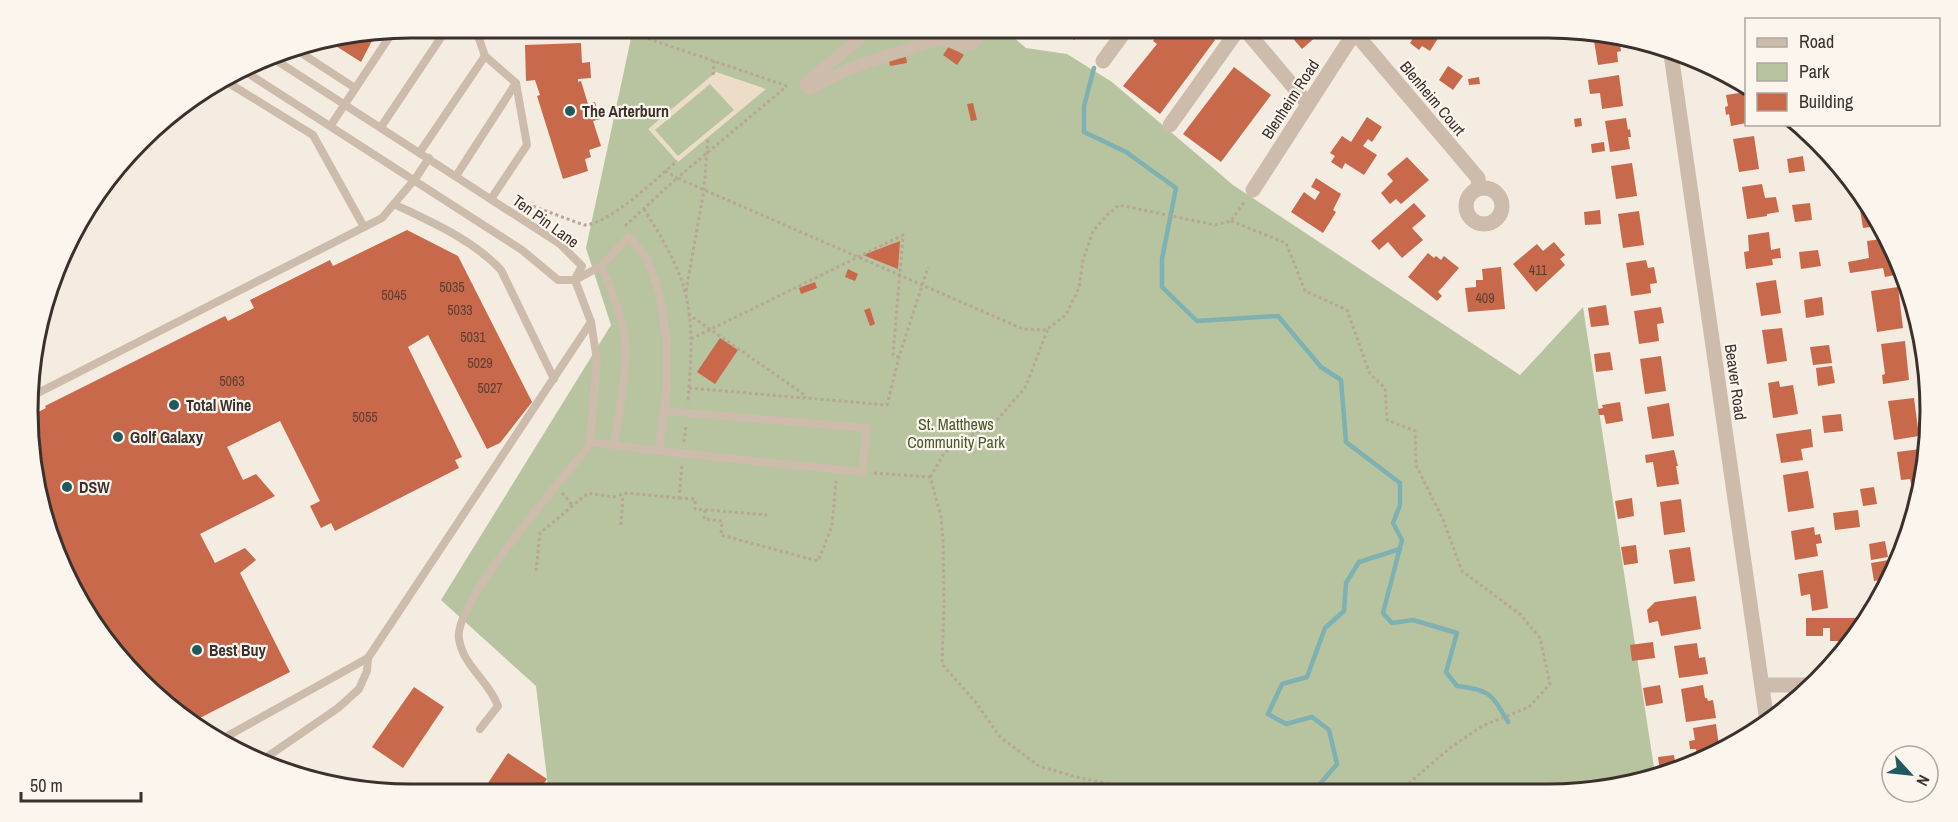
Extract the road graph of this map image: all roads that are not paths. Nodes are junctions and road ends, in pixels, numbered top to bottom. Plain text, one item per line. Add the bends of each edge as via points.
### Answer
1 (389, 38) edge
2 (441, 38) edge
3 (479, 38) edge
4 (860, 38) edge
5 (942, 38) edge
6 (942, 38) edge
7 (977, 38) edge
8 (1120, 38) edge
9 (1233, 38) edge
10 (1251, 38) edge
11 (1348, 38) edge
12 (1361, 38) edge
13 (302, 54) edge
14 (485, 56) junction
15 (1672, 59) edge
16 (279, 62) edge
17 (1103, 62) dead end
18 (250, 74) edge
19 (516, 83) junction
20 (231, 84) edge
21 (355, 88) junction
22 (345, 104) junction
23 (1308, 104) junction
24 (331, 125) junction
25 (1170, 125) dead end
26 (381, 127) junction
27 (420, 152) junction
28 (429, 158) junction
29 (456, 176) junction
30 (414, 179) junction
31 (1479, 188) dead end
32 (1252, 192) road end
33 (491, 199) junction
34 (394, 204) junction
35 (364, 227) junction
36 (601, 266) junction
37 (575, 280) junction
38 (591, 322) junction
39 (554, 379) junction
40 (38, 393) edge
41 (664, 411) junction
42 (590, 442) junction
43 (615, 446) junction
44 (659, 452) junction
45 (368, 658) junction
46 (1762, 685) junction
47 (1800, 685) edge
48 (1766, 713) edge
49 (480, 729) dead end
50 (228, 736) edge
51 (267, 756) edge

1 - 21 lane
2 - 26 lane
3 - 14 lane
4 - 5 street via 805,84 810,89 848,69
6 - 7 street via 958,45 973,44
8 - 17 street
9 - 25 street
10 - 23 street
11 - 23 street, Blenheim Road
12 - 31 street, Blenheim Court via 1478,178
13 - 21 lane
14 - 19 lane
14 - 27 lane
15 - 46 street, Beaver Road
16 - 22 lane, Ten Pin Lane
18 - 24 lane
19 - 29 lane
19 - 33 lane via 527,145
20 - 35 lane via 313,135
21 - 22 lane
22 - 24 lane
22 - 26 lane, Ten Pin Lane
23 - 32 street, Blenheim Road
24 - 30 lane
26 - 27 lane, Ten Pin Lane
27 - 28 lane, Ten Pin Lane
28 - 29 lane, Ten Pin Lane
28 - 30 lane
29 - 33 lane, Ten Pin Lane
30 - 34 lane
30 - 37 lane via 522,250 558,280
33 - 37 lane, Ten Pin Lane via 574,257 582,266
34 - 35 lane via 382,218
34 - 39 lane via 473,245 501,270
35 - 40 lane
36 - 37 lane
36 - 41 lane via 629,237 647,258 660,296 667,342
36 - 43 lane via 618,307 625,342
37 - 38 lane
38 - 39 lane
38 - 42 lane via 597,360
39 - 45 lane
41 - 44 lane
41 - 44 lane via 867,428 862,472
42 - 43 lane
42 - 49 lane via 584,457 565,475 474,595 463,619 458,638 468,663 494,695 498,706
43 - 44 lane
45 - 50 lane
45 - 51 lane via 368,671 359,689 338,708
46 - 47 street
46 - 48 street, Beaver Road

